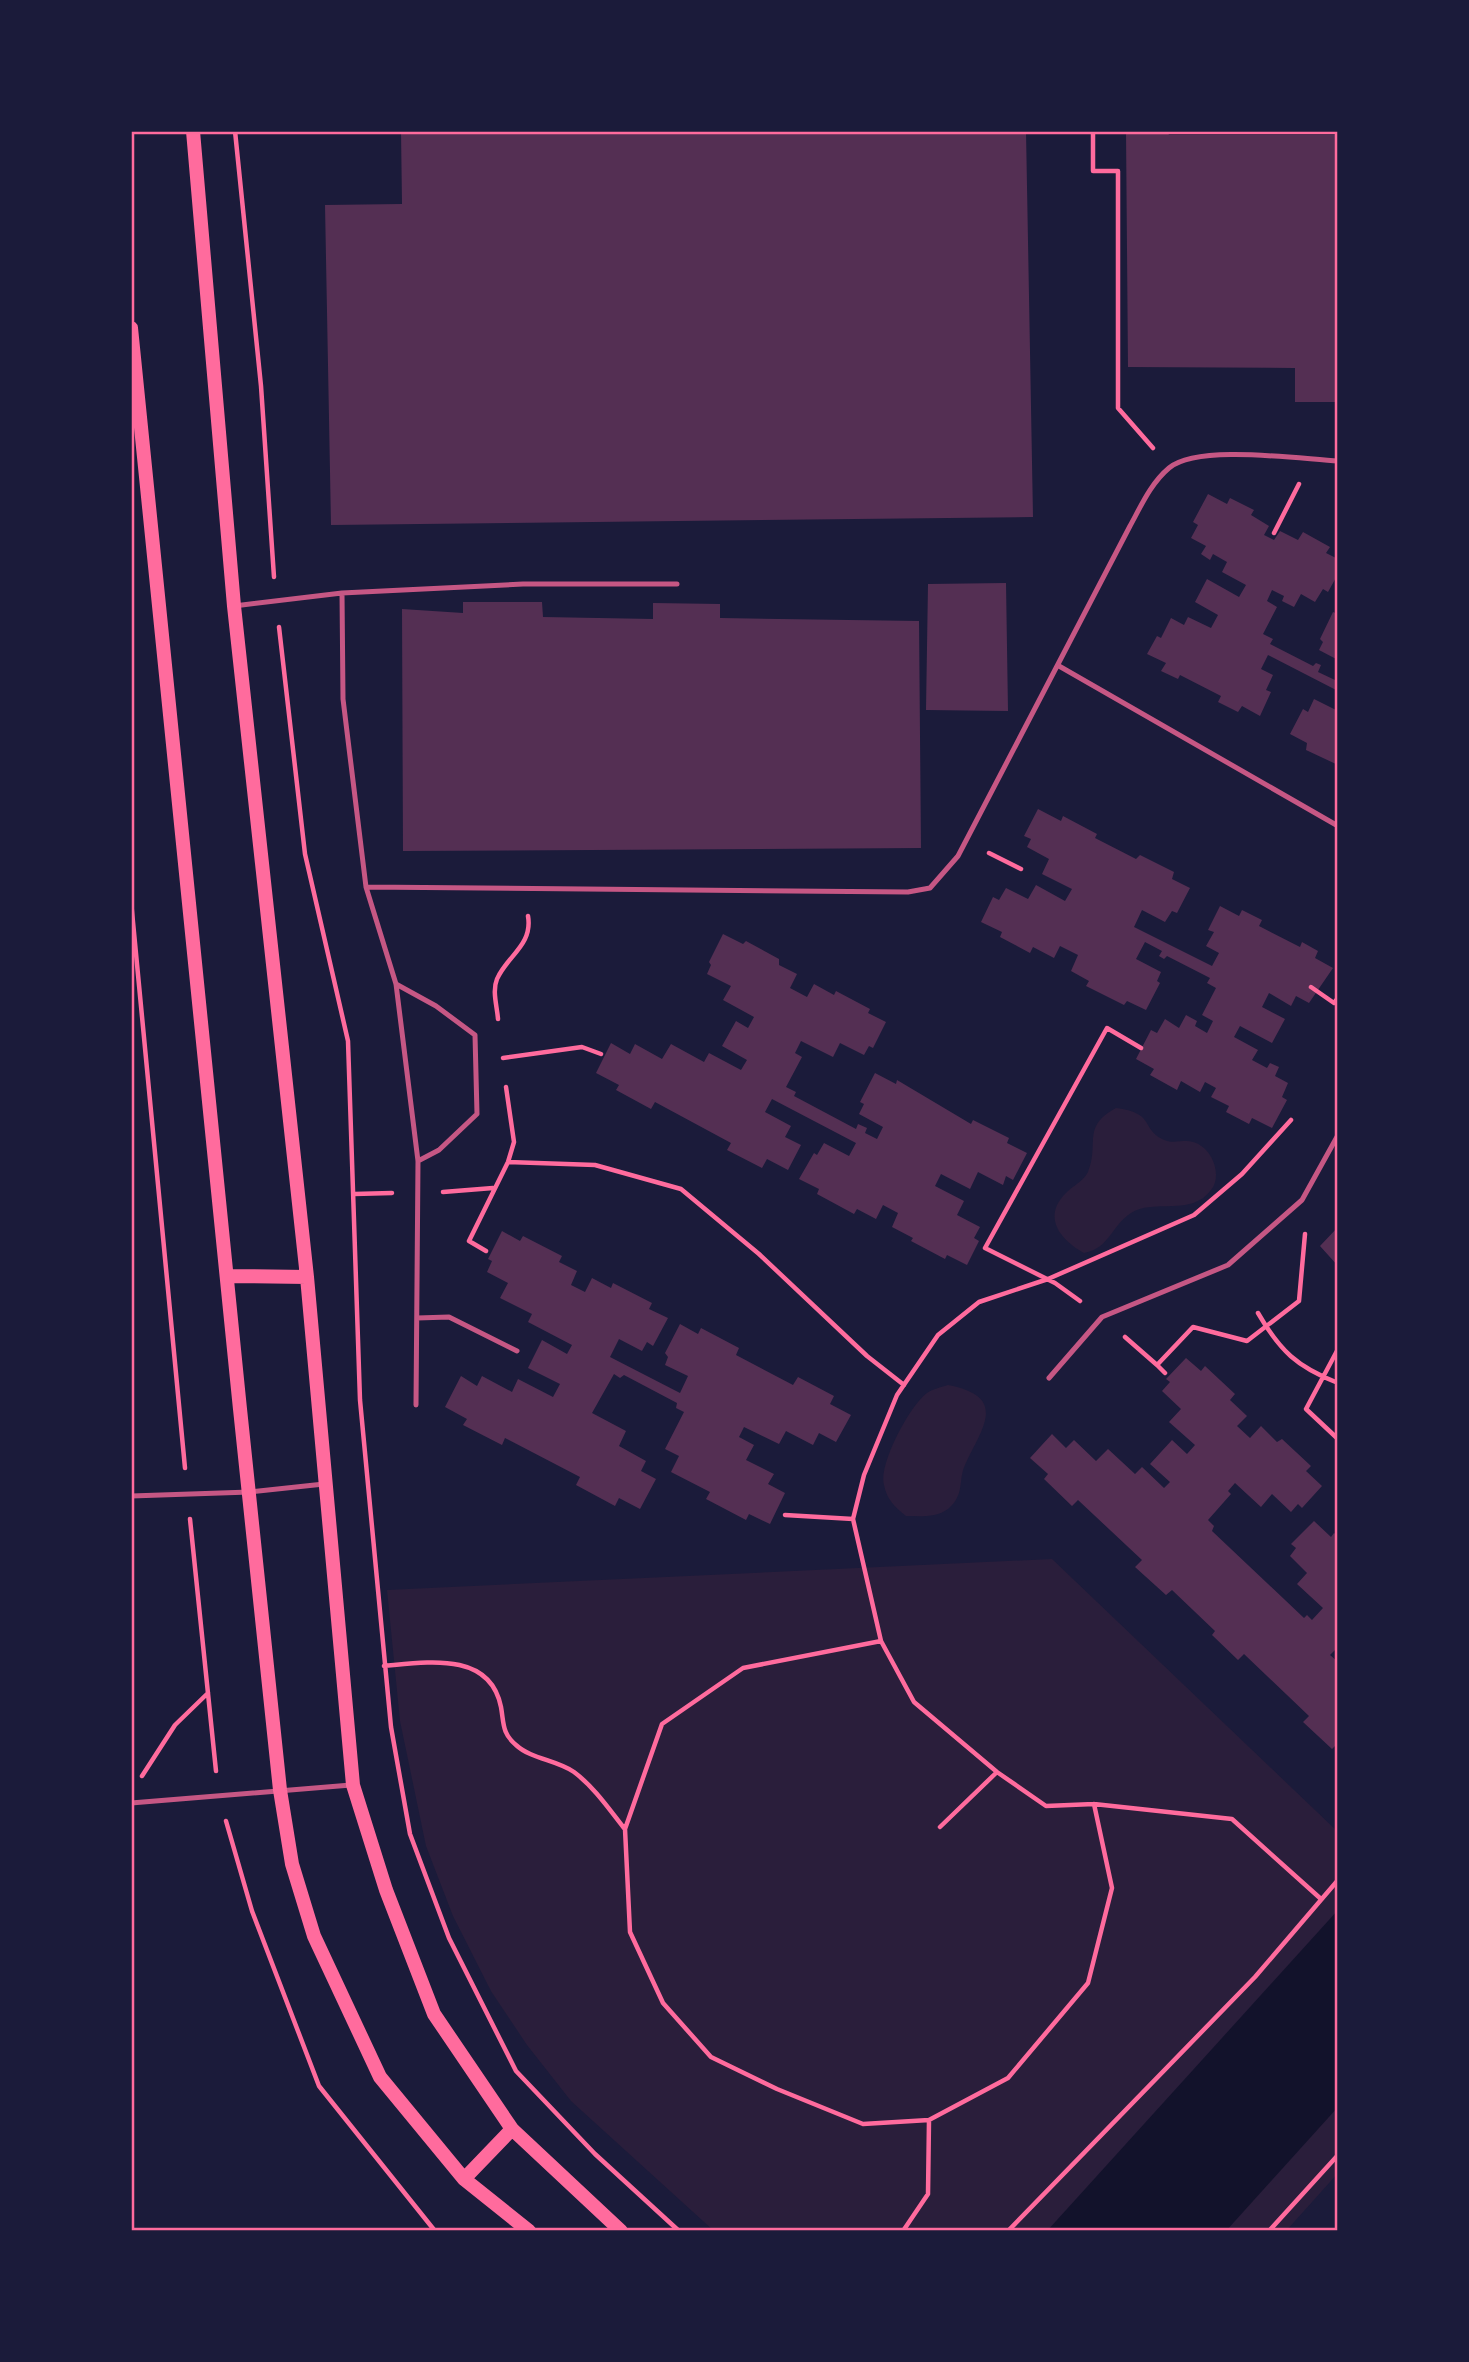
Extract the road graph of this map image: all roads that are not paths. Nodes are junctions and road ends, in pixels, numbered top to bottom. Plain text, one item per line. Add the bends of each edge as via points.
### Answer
1 (193, 131) edge
2 (131, 328) edge
3 (1338, 461) edge
4 (677, 584) dead end
5 (342, 593) junction
6 (234, 606) junction
7 (1059, 666) junction
8 (1338, 826) edge
9 (366, 887) junction
10 (396, 984) junction
11 (1338, 1135) edge
12 (418, 1161) junction
13 (227, 1276) junction
14 (307, 1277) junction
15 (417, 1318) junction
16 (517, 1351) dead end
17 (1049, 1378) dead end
18 (416, 1405) dead end
19 (328, 1483) junction
20 (250, 1492) junction
21 (131, 1496) edge
22 (353, 1784) junction
23 (280, 1790) junction
24 (131, 1803) edge
25 (512, 2129) junction
26 (464, 2179) junction
27 (529, 2231) edge
28 (621, 2231) edge

1 - 6 main road
2 - 13 main road
3 - 7 lane via 1228,454 1170,467 1153,485
4 - 5 lane via 523,583
5 - 6 lane
5 - 9 lane via 343,699
6 - 14 main road
7 - 8 lane
7 - 9 lane via 958,856 930,888 790,893
9 - 10 lane
10 - 12 lane
10 - 12 lane via 475,1035 477,1114 439,1150
11 - 17 lane via 1302,1200 1228,1265 1102,1317
12 - 15 lane
13 - 14 main road
13 - 20 main road
14 - 19 main road
15 - 16 lane via 449,1317
15 - 18 lane
19 - 20 lane
19 - 22 main road
20 - 21 lane
20 - 23 main road
22 - 23 lane
22 - 25 main road via 386,1890 434,2014
23 - 24 lane
23 - 26 main road via 292,1864 314,1936 380,2077
25 - 26 main road
25 - 28 main road
26 - 27 main road

